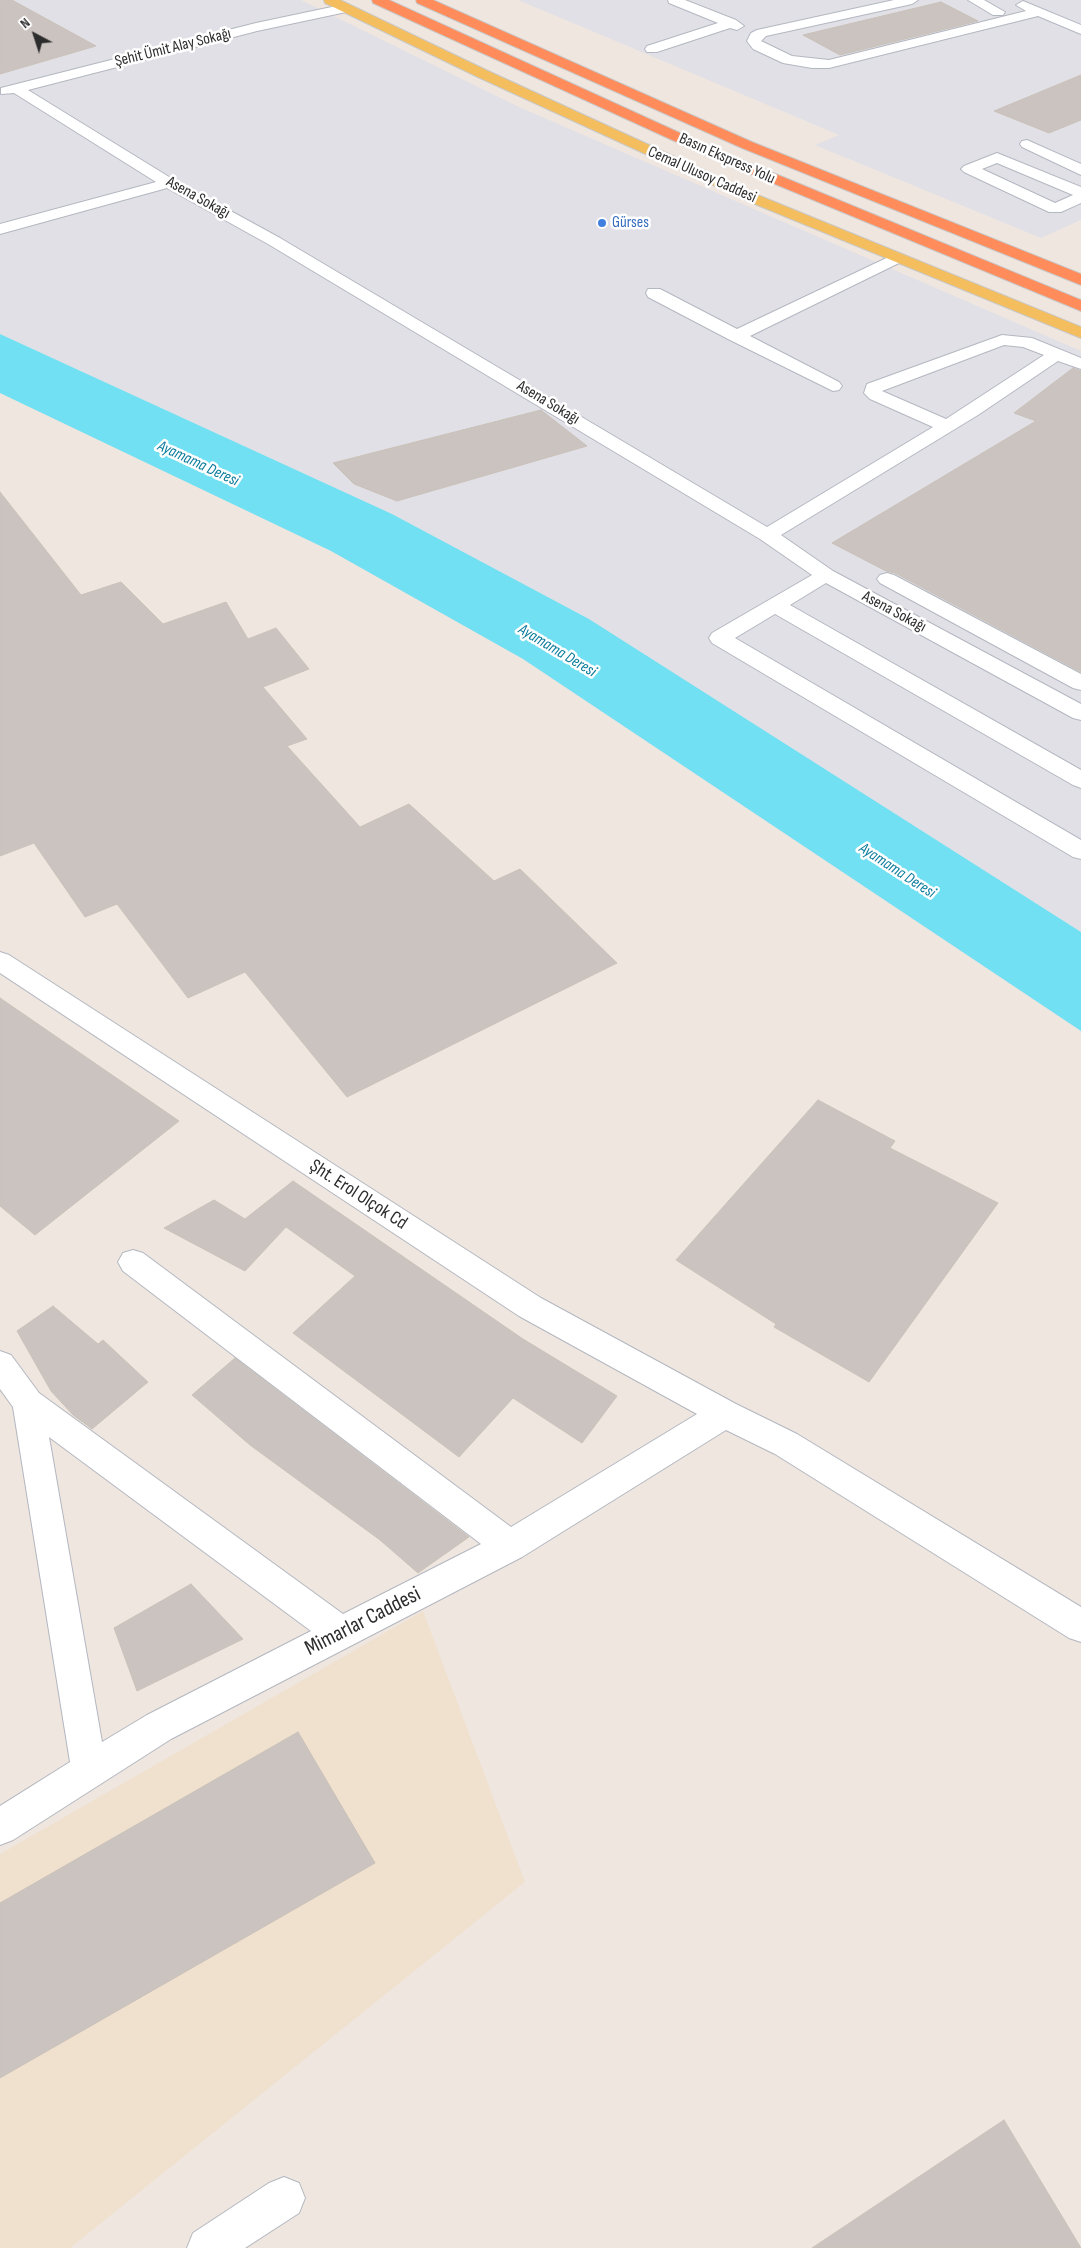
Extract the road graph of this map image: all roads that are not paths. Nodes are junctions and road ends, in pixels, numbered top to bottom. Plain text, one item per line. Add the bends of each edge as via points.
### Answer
1 (330, 0) edge
2 (378, 0) edge
3 (422, 0) edge
4 (674, 0) edge
5 (912, 0) edge
6 (974, 0) edge
7 (1010, 0) edge
8 (346, 8) junction
9 (998, 12) dead end
10 (1039, 12) junction
11 (737, 30) junction
12 (1081, 30) edge
13 (754, 38) junction
14 (652, 49) dead end
15 (8, 91) edge
16 (1027, 144) dead end
17 (1081, 170) edge
18 (169, 183) junction
19 (1081, 193) edge
20 (1081, 197) edge
21 (879, 200) junction
22 (0, 229) edge
23 (897, 258) junction
24 (1081, 266) edge
25 (1081, 280) edge
26 (654, 293) dead end
27 (1081, 306) edge
28 (1081, 333) edge
29 (736, 336) junction
30 (1056, 355) junction
31 (1081, 364) edge
32 (834, 386) dead end
33 (947, 426) junction
34 (767, 535) junction
35 (826, 575) junction
36 (887, 579) dead end
37 (774, 606) junction
38 (1081, 684) edge
39 (1081, 713) edge
40 (1081, 780) edge
41 (1081, 851) edge
42 (0, 961) edge
43 (133, 1262) dead end
44 (0, 1364) edge
45 (28, 1403) junction
46 (725, 1414) junction
47 (510, 1546) junction
48 (1081, 1626) edge
49 (341, 1633) junction
50 (89, 1771) junction
51 (0, 1827) edge
52 (284, 2198) dead end
53 (208, 2248) edge

1 - 8 main road, Cemal Ulusoy Caddesi
2 - 27 highway, Basın Ekspress Yolu via 701,148
3 - 21 highway, Basın Ekspress Yolu via 630,94
4 - 11 street
5 - 13 street via 762,33
6 - 9 street
7 - 10 street
8 - 15 street, Şehit Ümit Alay Sokağı via 256,27
8 - 23 main road, Cemal Ulusoy Caddesi via 632,144
10 - 12 street
10 - 13 street via 829,64 788,60 758,46
11 - 13 street
11 - 14 street
15 - 18 street, Asena Sokağı
16 - 17 street
18 - 22 street
18 - 34 street, Asena Sokağı via 274,241
19 - 20 street via 997,158 969,169 1055,209
21 - 24 highway via 943,216
21 - 25 highway, Basın Ekspress Yolu
23 - 28 main road, Cemal Ulusoy Caddesi
23 - 29 street
26 - 29 street
29 - 32 street
30 - 31 street
30 - 33 street
30 - 33 street via 1026,342 1002,340 873,388 876,395
33 - 34 street
34 - 35 street, Asena Sokağı
35 - 37 street
35 - 39 street, Asena Sokağı
36 - 38 street
37 - 40 street
37 - 41 street via 720,638
42 - 46 street, Şht. Erol Olçok Cd via 530,1307
43 - 47 street
44 - 45 street
45 - 49 street
45 - 50 street
46 - 47 street, Mimarlar Caddesi
46 - 48 street, Şht. Erol Olçok Cd via 786,1444
47 - 49 street, Mimarlar Caddesi
49 - 50 street, Mimarlar Caddesi via 158,1727
50 - 51 street, Mimarlar Caddesi
52 - 53 street

